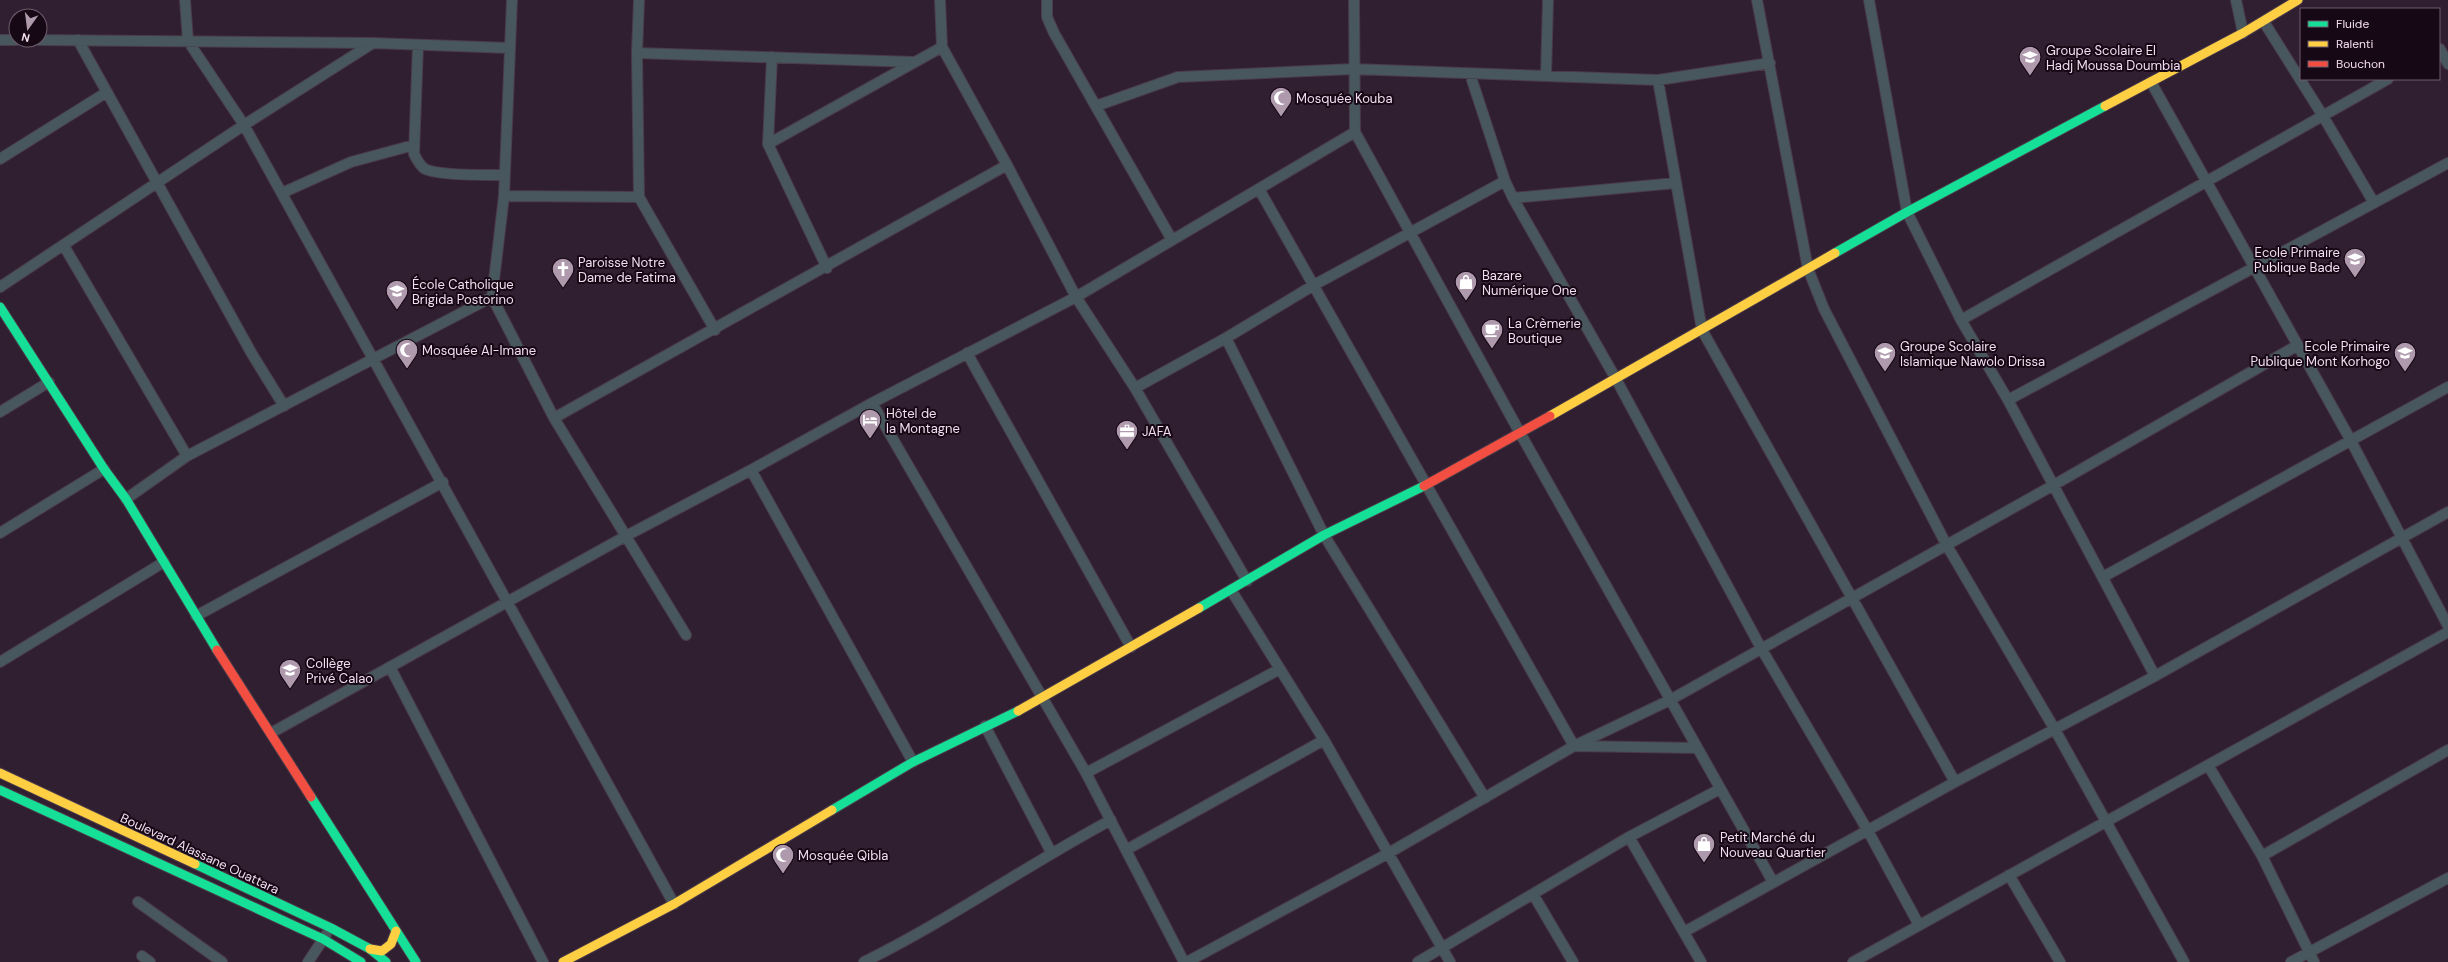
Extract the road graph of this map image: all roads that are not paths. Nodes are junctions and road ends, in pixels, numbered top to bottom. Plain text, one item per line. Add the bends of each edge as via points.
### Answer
1 (185, 0) edge
2 (512, 0) edge
3 (639, 0) edge
4 (940, 0) edge
5 (1047, 0) edge
6 (1354, 0) edge
7 (1548, 0) edge
8 (1757, 0) edge
9 (1869, 0) edge
10 (2236, 0) edge
11 (2298, 0) edge
12 (2264, 22) junction
13 (2244, 33) junction
14 (48, 40) edge
15 (78, 40) junction
16 (188, 41) junction
17 (373, 43) junction
18 (418, 45) junction
19 (942, 47) junction
20 (509, 48) junction
21 (2442, 48) edge
22 (637, 53) junction
23 (772, 57) junction
24 (914, 62) junction
25 (1770, 63) junction
26 (2448, 64) edge
27 (1354, 69) junction
28 (1470, 74) junction
29 (1546, 76) junction
30 (2300, 79) edge
31 (1658, 80) junction
32 (2300, 80) edge
33 (2386, 80) edge
34 (2151, 82) junction
35 (107, 92) junction
36 (1096, 106) junction
37 (2323, 116) junction
38 (244, 125) junction
39 (1355, 132) junction
40 (768, 144) junction
41 (414, 145) junction
42 (0, 159) edge
43 (2448, 163) edge
44 (1007, 165) junction
45 (504, 175) junction
46 (158, 181) junction
47 (1505, 181) junction
48 (1676, 183) junction
49 (2206, 183) junction
50 (1259, 189) junction
51 (282, 193) junction
52 (504, 196) junction
53 (639, 197) junction
54 (1513, 198) junction
55 (2374, 204) junction
56 (1907, 212) junction
57 (1410, 233) junction
58 (1172, 240) junction
59 (64, 246) junction
60 (827, 268) junction
61 (2255, 268) junction
62 (1808, 269) junction
63 (1314, 285) junction
64 (0, 287) edge
65 (492, 297) junction
66 (1076, 297) junction
67 (0, 307) edge
68 (1961, 320) junction
69 (715, 330) junction
70 (1702, 330) junction
71 (1226, 338) junction
72 (2298, 345) junction
73 (967, 353) junction
74 (373, 358) junction
75 (1616, 379) junction
76 (49, 382) junction
77 (2448, 387) edge
78 (1135, 388) junction
79 (2008, 400) junction
80 (872, 403) junction
81 (284, 406) junction
82 (0, 412) edge
83 (554, 418) junction
84 (1520, 433) junction
85 (2350, 439) junction
86 (187, 456) junction
87 (104, 469) junction
88 (751, 470) junction
89 (443, 482) junction
90 (1427, 485) junction
91 (2052, 486) junction
92 (126, 499) junction
93 (2448, 512) edge
94 (0, 533) edge
95 (1324, 534) junction
96 (626, 536) junction
97 (2401, 538) junction
98 (1946, 544) junction
99 (164, 562) junction
100 (2103, 577) junction
101 (1247, 581) junction
102 (1231, 590) junction
103 (1851, 597) junction
104 (507, 602) junction
105 (196, 616) junction
106 (2448, 626) edge
107 (2448, 632) edge
108 (686, 635) dead end
109 (1131, 647) junction
110 (1761, 648) junction
111 (0, 662) edge
112 (390, 668) junction
113 (1280, 669) junction
114 (2155, 676) junction
115 (1042, 699) junction
116 (1670, 700) junction
117 (985, 726) junction
118 (2054, 728) junction
119 (271, 733) junction
120 (1324, 740) junction
121 (1574, 746) junction
122 (1697, 748) junction
123 (2448, 750) edge
124 (913, 762) junction
125 (2208, 765) junction
126 (0, 773) edge
127 (1086, 773) junction
128 (1955, 782) junction
129 (1720, 789) junction
130 (0, 790) edge
131 (1485, 798) junction
132 (1111, 820) junction
133 (2104, 821) junction
134 (1868, 831) junction
135 (1629, 837) junction
136 (1126, 850) junction
137 (1051, 852) junction
138 (1387, 854) junction
139 (2262, 856) junction
140 (2009, 874) junction
141 (2448, 878) edge
142 (1773, 882) junction
143 (1533, 894) junction
144 (138, 902) dead end
145 (674, 904) junction
146 (1919, 925) junction
147 (331, 928) junction
148 (396, 931) junction
149 (1684, 932) junction
150 (323, 939) junction
151 (1444, 948) junction
152 (370, 949) junction
153 (2308, 952) junction
154 (580, 958) edge
155 (222, 962) edge
156 (308, 962) edge
157 (361, 962) edge
158 (386, 962) edge
159 (416, 962) edge
160 (543, 962) edge
161 (564, 962) edge
162 (864, 962) edge
163 (1186, 962) edge
164 (1418, 962) edge
165 (1450, 962) edge
166 (1573, 962) edge
167 (1701, 962) edge
168 (1853, 962) edge
169 (2060, 962) edge
170 (2184, 962) edge
171 (2291, 962) edge
172 (2314, 962) edge

1 - 16 street
2 - 20 street
3 - 22 street
4 - 19 street
5 - 36 street via 1047,17
6 - 27 street
7 - 29 street
8 - 25 street
9 - 56 street
10 - 13 street
11 - 12 street
12 - 13 street
12 - 30 street
13 - 34 street
14 - 15 street
15 - 16 street
15 - 35 street
16 - 17 street
16 - 38 street
17 - 18 street
17 - 38 street
18 - 20 street
18 - 41 street
19 - 24 street
19 - 44 street
20 - 45 street
21 - 26 street
22 - 23 street
22 - 53 street
23 - 24 street
23 - 40 street
24 - 40 street
25 - 31 street
25 - 62 street
27 - 28 street
27 - 36 street via 1178,77
27 - 39 street
28 - 29 street
28 - 47 street
29 - 31 street
31 - 48 street
32 - 37 street
33 - 37 street
34 - 49 street
34 - 56 street
35 - 42 street
35 - 46 street
36 - 58 street
37 - 49 street
37 - 55 street
38 - 46 street
38 - 51 street
39 - 50 street
39 - 57 street
40 - 60 street
41 - 45 street via 414,154 426,170
41 - 51 street via 351,162
43 - 55 street
44 - 60 street
44 - 66 street
45 - 52 street
46 - 59 street
46 - 81 street via 252,354
47 - 54 street
47 - 57 street
48 - 54 street
48 - 70 street
49 - 61 street
49 - 68 street
50 - 58 street
50 - 63 street
51 - 74 street
52 - 53 street
52 - 65 street
53 - 69 street
54 - 75 street
55 - 61 street
56 - 62 street
56 - 68 street
57 - 63 street
57 - 84 street
58 - 66 street
59 - 64 street
59 - 86 street
60 - 69 street
61 - 72 street
61 - 79 street
62 - 70 street
62 - 98 street via 1824,309
63 - 71 street
63 - 90 street
65 - 74 street
65 - 83 street
66 - 73 street
66 - 78 street
67 - 76 street
68 - 79 street
69 - 83 street
70 - 75 street
70 - 103 street
71 - 78 street
71 - 95 street
72 - 85 street
72 - 91 street
73 - 80 street
73 - 109 street
74 - 81 street
74 - 89 street
75 - 84 street
75 - 110 street
76 - 82 street
76 - 87 street
77 - 85 street
78 - 101 street
79 - 91 street
80 - 88 street
80 - 115 street
81 - 86 street
83 - 96 street
84 - 90 street
84 - 116 street
85 - 97 street
85 - 100 street
86 - 92 street
87 - 92 street
87 - 94 street
88 - 96 street
88 - 124 street
89 - 104 street
89 - 105 street
90 - 95 street
90 - 121 street
91 - 98 street
91 - 100 street
92 - 99 street
93 - 97 street
95 - 101 street
95 - 131 street
96 - 104 street
96 - 108 street
97 - 106 street
97 - 114 street
98 - 103 street
98 - 118 street
99 - 105 street
99 - 111 street
100 - 114 street
101 - 102 street
102 - 109 street
102 - 113 street
103 - 110 street
103 - 128 street
104 - 112 street
104 - 145 street
105 - 119 street
107 - 125 street
109 - 115 street
110 - 116 street
110 - 134 street
112 - 119 street
112 - 160 street
113 - 120 street
113 - 127 street
114 - 118 street
115 - 117 street
115 - 127 street
116 - 121 street
116 - 122 street
117 - 124 street
117 - 137 street
118 - 128 street
118 - 133 street
119 - 148 street
120 - 136 street
120 - 138 street
121 - 122 street
121 - 131 street
122 - 129 street
123 - 139 street
124 - 145 street
125 - 133 street
125 - 139 street
126 - 147 street, Boulevard Alassane Ouattara
127 - 132 street
128 - 134 street
129 - 135 street
129 - 142 street
130 - 150 street, Boulevard Alassane Ouattara
131 - 138 street
132 - 136 street
132 - 137 street
133 - 140 street
133 - 170 street
134 - 142 street
134 - 146 street
135 - 143 street
135 - 149 street
136 - 163 street
137 - 162 street via 937,922
138 - 151 street
138 - 163 street
139 - 153 street
140 - 146 street
140 - 169 street
141 - 153 street
142 - 149 street
143 - 151 street
143 - 166 street
144 - 155 street
145 - 154 street
146 - 168 street
147 - 150 street
147 - 152 street, Boulevard Alassane Ouattara
148 - 152 street via 391,944 382,950
148 - 159 street
149 - 167 street
150 - 156 street
150 - 157 street, Boulevard Alassane Ouattara
151 - 164 street
151 - 165 street
152 - 158 street, Boulevard Alassane Ouattara
153 - 171 street
153 - 172 street
154 - 161 street

